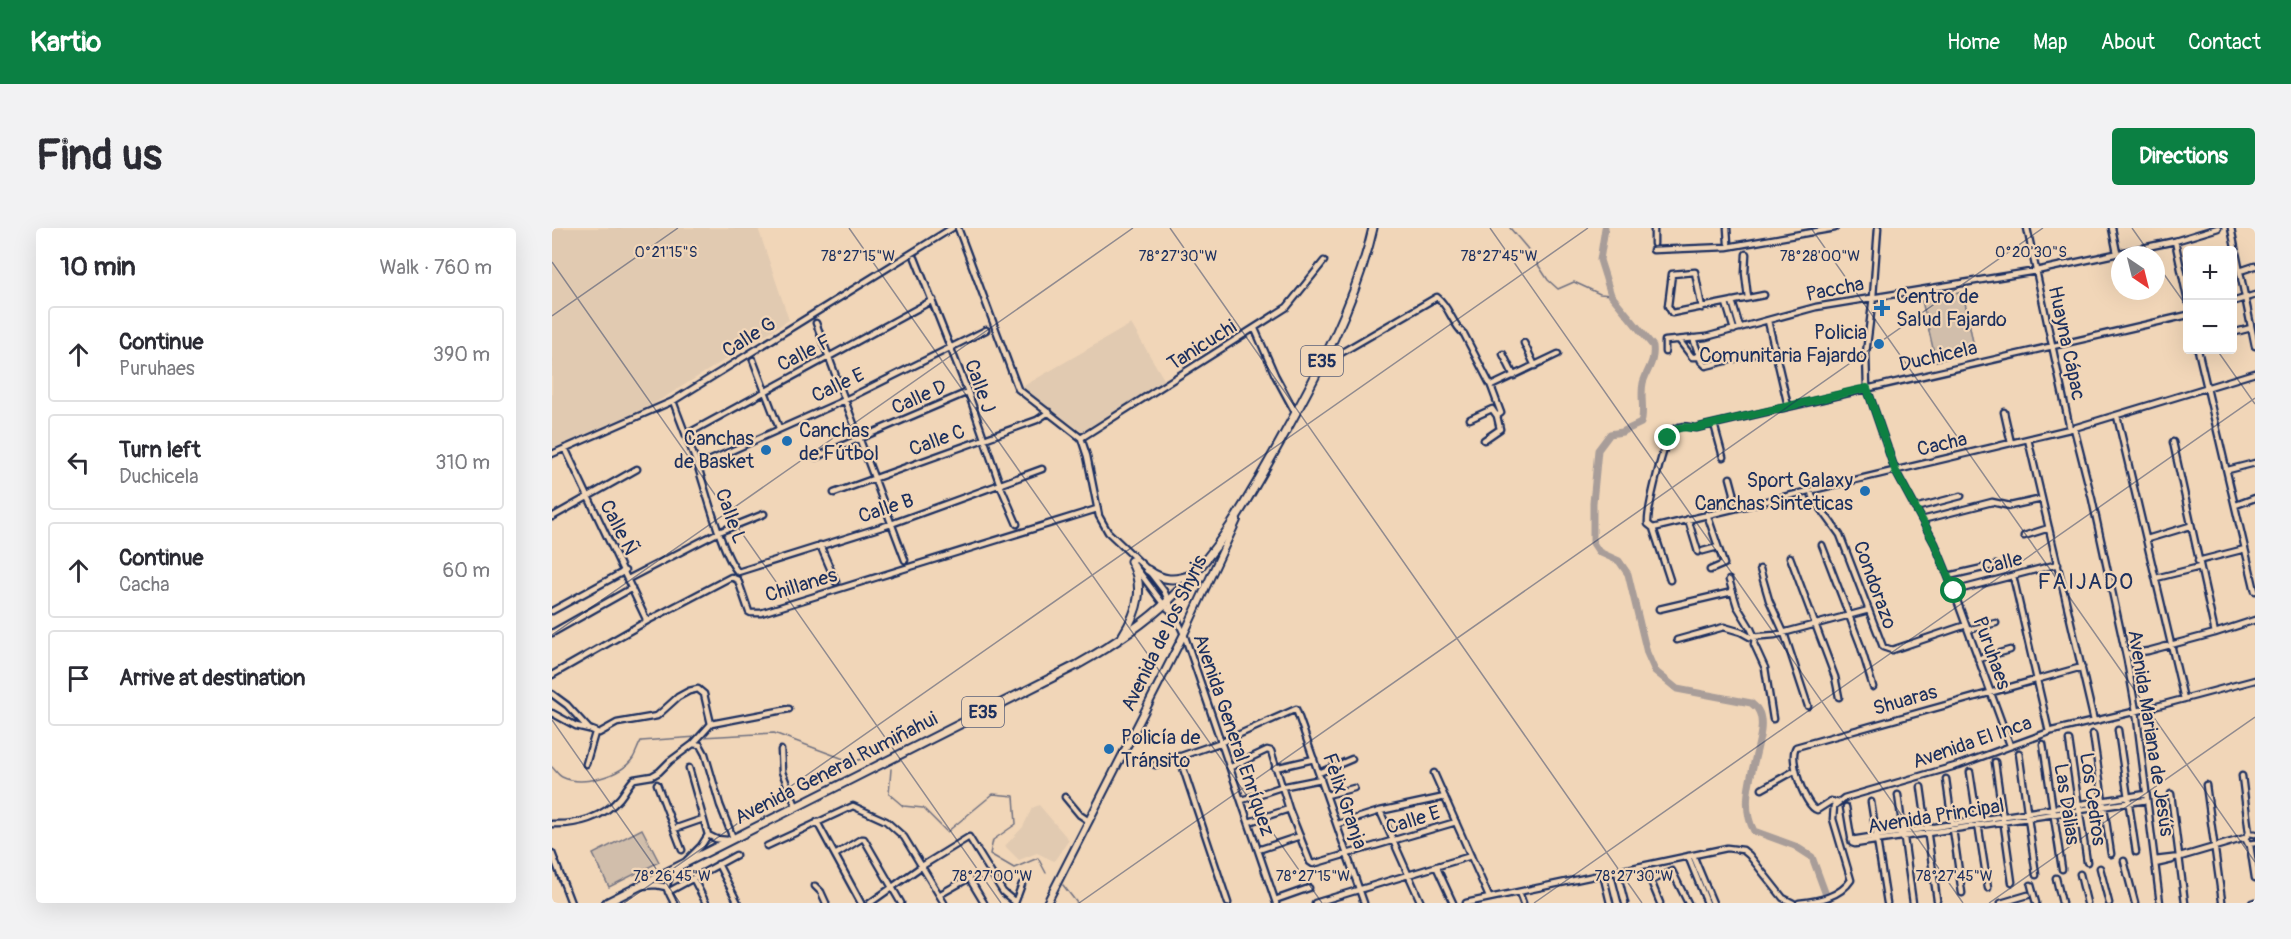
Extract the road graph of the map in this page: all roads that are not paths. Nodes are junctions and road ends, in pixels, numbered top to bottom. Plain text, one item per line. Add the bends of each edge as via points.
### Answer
1 (952, 228) edge
2 (958, 228) edge
3 (1373, 228) edge
4 (1654, 228) edge
5 (1727, 228) edge
6 (1835, 228) edge
7 (1878, 228) edge
8 (2027, 228) edge
9 (2112, 228) edge
10 (2218, 228) edge
11 (2231, 228) edge
12 (1805, 230) edge
13 (2200, 230) edge
14 (2175, 241) junction
15 (1728, 243) dead end
16 (2116, 246) edge
17 (2151, 246) edge
18 (1746, 254) dead end
19 (2111, 254) edge
20 (915, 258) dead end
21 (1324, 261) dead end
22 (2255, 266) edge
23 (2243, 270) dead end
24 (2036, 271) junction
25 (1764, 295) dead end
26 (2255, 295) edge
27 (1873, 297) junction
28 (1748, 298) junction
29 (2245, 298) junction
30 (933, 300) junction
31 (2187, 300) edge
32 (2237, 300) edge
33 (1729, 302) junction
34 (1702, 308) junction
35 (2183, 316) edge
36 (1768, 321) junction
37 (816, 322) dead end
38 (2251, 328) junction
39 (1737, 329) junction
40 (986, 330) dead end
41 (1255, 330) junction
42 (2237, 332) edge
43 (1693, 338) junction
44 (1678, 340) junction
45 (1524, 343) dead end
46 (2052, 346) junction
47 (2255, 346) edge
48 (950, 347) junction
49 (1774, 349) junction
50 (1665, 352) dead end
51 (1503, 354) dead end
52 (1558, 354) dead end
53 (2199, 354) edge
54 (1700, 357) junction
55 (830, 358) junction
56 (753, 360) dead end
57 (1320, 365) junction
58 (1535, 366) junction
59 (2255, 373) edge
60 (1514, 376) junction
61 (1491, 386) junction
62 (1867, 388) junction
63 (2207, 389) junction
64 (764, 391) junction
65 (968, 392) junction
66 (845, 400) junction
67 (673, 401) junction
68 (1788, 406) junction
69 (1049, 412) junction
70 (2004, 412) dead end
71 (1296, 414) junction
72 (1497, 416) junction
73 (2117, 416) junction
74 (1470, 419) dead end
75 (1714, 424) junction
76 (779, 428) junction
77 (2072, 429) junction
78 (689, 433) dead end
79 (1081, 438) junction
80 (984, 439) junction
81 (2028, 439) junction
82 (860, 440) junction
83 (1484, 440) dead end
84 (2173, 442) dead end
85 (2011, 443) junction
86 (565, 448) junction
87 (552, 454) edge
88 (816, 457) dead end
89 (1723, 457) dead end
90 (2255, 463) edge
91 (702, 464) dead end
92 (637, 469) dead end
93 (1042, 469) dead end
94 (1895, 470) junction
95 (2228, 470) junction
96 (1730, 478) dead end
97 (875, 479) junction
98 (1000, 486) junction
99 (1811, 491) junction
100 (834, 493) dead end
101 (1960, 496) dead end
102 (587, 497) junction
103 (2255, 498) edge
104 (2043, 499) junction
105 (1733, 505) junction
106 (2236, 505) junction
107 (1244, 506) junction
108 (1915, 508) junction
109 (1097, 509) junction
110 (764, 514) dead end
111 (1707, 514) junction
112 (552, 518) edge
113 (1688, 519) junction
114 (1922, 520) junction
115 (891, 524) junction
116 (1017, 524) dead end
117 (2190, 526) junction
118 (1653, 528) junction
119 (2049, 528) junction
120 (719, 532) junction
121 (2024, 536) dead end
122 (2147, 539) junction
123 (820, 545) junction
124 (1822, 545) dead end
125 (1718, 547) junction
126 (1123, 548) junction
127 (2245, 549) junction
128 (1790, 557) dead end
129 (905, 560) dead end
130 (1131, 561) junction
131 (2198, 561) junction
132 (2058, 564) junction
133 (1996, 565) dead end
134 (2200, 567) junction
135 (1760, 569) dead end
136 (1148, 570) junction
137 (1710, 570) dead end
138 (625, 571) junction
139 (738, 572) joint
140 (1194, 574) junction
141 (2253, 575) edge
142 (1948, 576) junction
143 (2013, 576) junction
144 (2156, 578) junction
145 (628, 579) junction
146 (1670, 580) dead end
147 (1728, 580) dead end
148 (836, 582) dead end
149 (632, 588) junction
150 (1954, 591) junction
151 (2255, 591) edge
152 (1732, 592) junction
153 (1167, 602) junction
154 (1659, 609) dead end
155 (1869, 610) junction
156 (552, 611) edge
157 (1849, 617) junction
158 (2255, 620) edge
159 (647, 621) junction
160 (1996, 623) dead end
161 (1816, 626) junction
162 (1967, 628) junction
163 (552, 633) edge
164 (1184, 633) junction
165 (1784, 633) junction
166 (2215, 633) junction
167 (1122, 638) junction
168 (1755, 638) junction
169 (1677, 640) dead end
170 (2171, 643) junction
171 (2010, 650) dead end
172 (2126, 654) junction
173 (1978, 659) junction
174 (2082, 667) junction
175 (552, 675) edge
176 (2037, 678) junction
177 (2255, 680) edge
178 (1873, 687) dead end
179 (1990, 691) junction
180 (552, 694) edge
181 (1839, 697) dead end
182 (2184, 699) junction
183 (1808, 706) dead end
184 (789, 709) dead end
185 (2136, 711) junction
186 (552, 713) edge
187 (1773, 719) dead end
188 (2094, 721) junction
189 (711, 723) junction
190 (589, 729) junction
191 (2118, 730) dead end
192 (595, 732) junction
193 (2049, 732) junction
194 (2093, 734) dead end
195 (2069, 740) dead end
196 (695, 742) junction
197 (1222, 742) junction
198 (2043, 744) dead end
199 (2010, 745) junction
200 (781, 750) dead end
201 (2019, 753) dead end
202 (1179, 756) junction
203 (1314, 759) junction
204 (1352, 759) dead end
205 (1995, 762) dead end
206 (586, 764) dead end
207 (1155, 765) dead end
208 (1231, 767) junction
209 (689, 768) dead end
210 (1275, 768) junction
211 (1796, 770) junction
212 (1970, 772) dead end
213 (1319, 773) junction
214 (1434, 774) dead end
215 (2242, 776) dead end
216 (1321, 779) junction
217 (1946, 779) dead end
218 (657, 784) dead end
219 (2206, 784) dead end
220 (1281, 787) junction
221 (1921, 787) dead end
222 (1354, 788) dead end
223 (1762, 789) dead end
224 (2171, 794) dead end
225 (1327, 795) junction
226 (1898, 795) dead end
227 (1065, 797) dead end
228 (1445, 797) junction
229 (2147, 797) junction
230 (1242, 800) junction
231 (2128, 800) junction
232 (1871, 802) dead end
233 (1838, 803) junction
234 (2103, 804) junction
235 (796, 806) junction
236 (1846, 807) dead end
237 (2079, 808) junction
238 (1289, 809) junction
239 (1380, 811) junction
240 (2053, 811) junction
241 (2028, 815) junction
242 (703, 819) junction
243 (2003, 819) junction
244 (1089, 821) junction
245 (817, 822) junction
246 (1249, 822) junction
247 (1456, 822) junction
248 (1978, 823) junction
249 (552, 824) edge
250 (1338, 824) junction
251 (1952, 826) junction
252 (674, 829) junction
253 (1927, 830) junction
254 (1903, 834) junction
255 (2252, 834) edge
256 (708, 835) junction
257 (1300, 836) junction
258 (1877, 838) junction
259 (2245, 838) junction
260 (732, 839) junction
261 (1393, 842) junction
262 (2252, 844) edge
263 (767, 846) dead end
264 (2215, 848) junction
265 (682, 850) dead end
266 (1258, 850) junction
267 (2136, 852) dead end
268 (552, 854) edge
269 (1347, 854) junction
270 (2111, 854) dead end
271 (736, 855) dead end
272 (835, 855) junction
273 (1471, 856) junction
274 (1690, 856) junction
275 (2180, 857) junction
276 (2124, 861) dead end
277 (2087, 862) dead end
278 (2155, 862) junction
279 (1656, 863) junction
280 (718, 864) junction
281 (680, 866) junction
282 (922, 866) junction
283 (1436, 866) junction
284 (2062, 868) dead end
285 (2100, 868) dead end
286 (1617, 872) junction
287 (560, 874) junction
288 (1407, 874) junction
289 (1603, 874) junction
290 (2080, 874) dead end
291 (2036, 875) dead end
292 (1662, 876) junction
293 (552, 878) edge
294 (693, 878) junction
295 (2056, 878) dead end
296 (2255, 878) edge
297 (2012, 882) dead end
298 (1022, 884) dead end
299 (2031, 885) dead end
300 (815, 886) dead end
301 (637, 887) junction
302 (891, 887) junction
303 (1309, 888) dead end
304 (1988, 888) dead end
305 (667, 889) junction
306 (1360, 890) junction
307 (1519, 892) junction
308 (1962, 893) dead end
309 (939, 895) junction
310 (2028, 896) dead end
311 (1489, 897) junction
312 (1937, 900) dead end
313 (1276, 901) edge
314 (2222, 901) dead end
315 (1808, 902) edge
316 (571, 903) edge
317 (606, 903) edge
318 (674, 903) edge
319 (706, 903) edge
320 (738, 903) edge
321 (826, 903) edge
322 (861, 903) edge
323 (870, 903) edge
324 (901, 903) edge
325 (944, 903) edge
326 (984, 903) edge
327 (1015, 903) edge
328 (1047, 903) edge
329 (1228, 903) edge
330 (1315, 903) edge
331 (1364, 903) edge
332 (1421, 903) edge
333 (1453, 903) edge
334 (1466, 903) edge
335 (1522, 903) edge
336 (1610, 903) edge
337 (1624, 903) edge
338 (1660, 903) edge
339 (1688, 903) edge
340 (1707, 903) edge
341 (1713, 903) edge
342 (1793, 903) edge
343 (1799, 903) edge
344 (1887, 903) edge
345 (1913, 903) edge
346 (2001, 903) edge
347 (2036, 903) edge
348 (2062, 903) edge
349 (2087, 903) edge
350 (2109, 903) edge
351 (2135, 903) edge
352 (2160, 903) edge
353 (2185, 903) edge

1 - 67 street, Calle G
2 - 69 street via 1016,385
3 - 57 highway, E35 via 1353,293
4 - 12 street via 1654,247 1727,247
5 - 15 street
6 - 12 street
7 - 27 street, Puruhaes
8 - 24 street, Huayna Cápac
9 - 16 street
10 - 13 street, Paccha
11 - 29 street
13 - 14 street, Paccha
14 - 17 street, Paccha
14 - 31 street
18 - 28 street
19 - 24 street, Paccha
20 - 30 street, Calle J
21 - 41 street, Tanicuchi via 1287,307
22 - 23 street
24 - 27 street, Paccha
24 - 46 street, Huayna Cápac
25 - 28 street
26 - 29 street
27 - 36 street, Paccha
27 - 62 street, Puruhaes via 1866,352
28 - 33 street
29 - 32 street
29 - 38 street
30 - 48 street, Calle J
30 - 55 street, Calle F
33 - 34 street
33 - 39 street
34 - 34 street via 1695,272 1672,274 1670,312
35 - 46 street, Duchicela
36 - 39 street, Paccha
36 - 49 street
37 - 55 street
38 - 42 street
38 - 47 street
39 - 43 street, Paccha
40 - 48 street, Calle E
41 - 71 street
41 - 79 street, Tanicuchi
43 - 44 street, Paccha
43 - 54 street
44 - 50 street via 1665,341
44 - 54 street via 1692,357
45 - 58 street
46 - 62 street, Duchicela
46 - 77 street, Huayna Cápac
48 - 65 street, Calle J
48 - 66 street, Calle E
49 - 54 street via 1706,366
49 - 68 street
51 - 60 street
52 - 58 street
53 - 63 street
55 - 64 street, Calle F
55 - 66 street
56 - 64 street
57 - 61 street via 1437,297 1464,334
57 - 71 highway, E35
58 - 60 street
59 - 63 street, Cacha
60 - 61 street
61 - 72 street via 1501,412
62 - 68 street, Duchicela
62 - 94 street, Puruhaes
63 - 73 street, Cacha
63 - 95 street
64 - 76 street
64 - 78 street, Calle F
65 - 80 street, Calle J
65 - 82 street, Calle D
66 - 76 street, Calle E
66 - 82 street
67 - 86 street, Calle G
67 - 120 street, Calle L
68 - 75 street, Duchicela
69 - 79 street
69 - 80 street, Calle C
70 - 85 street
71 - 107 highway, E35
72 - 74 street via 1492,409
72 - 83 street via 1500,429
73 - 77 street, Cacha
73 - 122 street
75 - 89 street
75 - 118 street, Duchicela via 1679,427 1671,432 1647,522
76 - 91 street, Calle E
77 - 81 street, Cacha
77 - 172 street, Avenida Mariana de Jesús via 2092,499
79 - 109 street, Avenida General Enríquez
80 - 97 street, Calle C
80 - 98 street, Calle J
81 - 85 street, Cacha
81 - 104 street
82 - 88 street, Calle D
82 - 97 street
84 - 117 street
85 - 94 street, Cacha
86 - 87 street, Calle G
86 - 102 street, Calle Ñ
90 - 95 street
92 - 102 street
93 - 98 street, Calle B
94 - 99 street, Cacha
94 - 108 street, Puruhaes
95 - 106 street
96 - 105 street
97 - 100 street, Calle C
97 - 115 street
98 - 115 street, Calle B
98 - 116 street, Calle J
99 - 105 street, Cacha
99 - 155 street, Condorazo via 1838,531
101 - 108 street
102 - 112 street
102 - 138 street, Calle Ñ
103 - 106 street
104 - 114 street via 2010,506 1992,502
104 - 119 street
105 - 111 street, Cacha
106 - 127 street
107 - 140 highway, E35
107 - 164 main road, Avenida de los Shyris
108 - 114 street, Puruhaes
109 - 126 street, Avenida General Enríquez via 1102,525
109 - 159 street, Chillanes via 761,613 749,612 738,579 731,577
110 - 120 street
111 - 113 street, Cacha
111 - 125 street
113 - 118 street, Cacha
113 - 125 street via 1701,551
114 - 142 street, Puruhaes
115 - 123 street, Calle B
115 - 129 street
117 - 122 street
117 - 131 street
118 - 146 street
119 - 121 street
119 - 132 street
120 - 139 street, Calle L
120 - 145 street
122 - 144 street
123 - 139 street, Calle B
123 - 148 street
124 - 157 street
125 - 137 street via 1724,564
126 - 130 street, Avenida General Enríquez
126 - 136 street, Avenida General Enríquez
127 - 131 street
127 - 141 street
128 - 161 street
130 - 153 street, Avenida General Enríquez
130 - 167 highway via 1138,576 1138,601
131 - 134 street
132 - 143 street, Calle
132 - 174 street
133 - 142 street
134 - 144 street
134 - 166 street
135 - 165 street
136 - 140 highway via 1174,580
136 - 153 street, Avenida General Enríquez
138 - 145 street, Calle Ñ
138 - 156 street
140 - 153 highway, Avenida General Rumiñahui / E35
141 - 151 street
142 - 150 street, Puruhaes
143 - 150 street, Calle
143 - 176 street
144 - 170 street
145 - 149 street, Calle Ñ
147 - 152 street
149 - 159 street, Calle Ñ
149 - 163 street
150 - 162 street, Puruhaes
152 - 154 street
152 - 168 street
153 - 164 street, Avenida General Enríquez
153 - 167 highway, Avenida General Rumiñahui / E35
155 - 157 street
155 - 162 street, Condorazo via 1881,644 1889,650
157 - 161 street
157 - 178 street
158 - 166 street
159 - 175 street, Chillanes
160 - 162 street
161 - 165 street
161 - 181 street
162 - 173 street, Puruhaes
164 - 197 street, Avenida General Enríquez
164 - 244 main road, Avenida de los Shyris
165 - 168 street
165 - 183 street
166 - 170 street
167 - 235 highway, Avenida General Rumiñahui / E35 via 1077,665
168 - 169 street via 1725,627
168 - 187 street via 1767,678
170 - 172 street
170 - 182 street
171 - 173 street
172 - 185 street, Avenida Mariana de Jesús
173 - 179 street, Puruhaes
174 - 176 street, Shuaras
174 - 188 street
176 - 179 street, Shuaras
176 - 193 street
177 - 182 street, Avenida El Inca
179 - 199 street, Puruhaes
179 - 211 street, Shuaras via 1799,746 1792,754
180 - 190 street
182 - 185 street, Avenida El Inca
184 - 189 street
185 - 188 street, Avenida El Inca
185 - 229 street, Avenida Mariana de Jesús
186 - 190 street
188 - 193 street, Avenida El Inca
189 - 192 street via 704,694 699,689 678,698 660,714
189 - 196 street
190 - 192 street
191 - 231 street
192 - 206 street
193 - 199 street, Avenida El Inca
194 - 234 street
195 - 237 street, Los Cedros
196 - 249 street via 659,772 634,779 602,814 567,825
196 - 260 street via 705,754
197 - 202 street
197 - 203 street, Fèlix Granja via 1296,709
197 - 208 street, Avenida General Enríquez
198 - 240 street, Las Dalias
199 - 233 street, Avenida El Inca
200 - 235 street via 782,772
201 - 241 street
202 - 207 street
202 - 329 street
203 - 210 street
203 - 213 street, Fèlix Granja
204 - 213 street
205 - 243 street
208 - 210 street via 1267,750 1271,751
208 - 230 street, Avenida General Enríquez
209 - 242 street
210 - 220 street
211 - 223 street
211 - 233 street, Avenida El Inca via 1809,805 1817,810 1831,801
212 - 248 street
213 - 216 street, Fèlix Granja
214 - 228 street
215 - 255 street
216 - 220 street
216 - 225 street, Fèlix Granja
217 - 251 street
218 - 252 street
219 - 264 street
220 - 230 street
220 - 238 street
221 - 253 street
222 - 225 street
224 - 275 street
225 - 250 street, Fèlix Granja
226 - 254 street
227 - 244 street
228 - 239 street
228 - 247 street
229 - 231 street, Avenida Principal
229 - 278 street, Avenida Mariana de Jesús
230 - 246 street, Avenida General Enríquez
231 - 234 street, Avenida Principal
231 - 267 street
232 - 258 street
233 - 315 street via 1833,819 1851,878 1843,891
234 - 237 street, Avenida Principal
234 - 270 street
235 - 260 highway, Avenida General Rumiñahui / E35
236 - 258 street, Avenida Principal via 1851,840
237 - 240 street, Avenida Principal
237 - 277 street, Los Cedros
238 - 246 street
238 - 257 street
239 - 250 street
239 - 261 street
240 - 241 street, Avenida Principal
240 - 284 street, Las Dalias
241 - 243 street, Avenida Principal
241 - 291 street
242 - 252 street
242 - 256 street
243 - 248 street, Avenida Principal
243 - 297 street
244 - 328 main road, Avenida de los Shyris
245 - 263 street
245 - 272 street
245 - 282 street via 855,806 895,828
246 - 266 street, Avenida General Enríquez
247 - 261 street, Calle E
247 - 273 street
248 - 251 street, Avenida Principal
248 - 304 street
250 - 269 street, Fèlix Granja
251 - 253 street, Avenida Principal
251 - 308 street
252 - 265 street
253 - 254 street, Avenida Principal
253 - 312 street
254 - 258 street, Avenida Principal
254 - 345 street
255 - 259 street
256 - 260 street
256 - 281 street
257 - 266 street
257 - 269 street, Calle E via 1310,861 1316,864
258 - 344 street
259 - 262 street
259 - 264 street
260 - 281 highway, Avenida General Rumiñahui / E35
261 - 269 street, Calle E
261 - 288 street
262 - 296 street
264 - 275 street
264 - 314 street
266 - 313 street, Avenida General Enríquez
268 - 287 street
269 - 306 street, Fèlix Granja
271 - 280 street
272 - 302 street via 863,839
272 - 322 street
273 - 283 street
273 - 311 street
274 - 279 street
274 - 340 street
274 - 341 street
274 - 342 street via 1727,848 1743,850 1783,898
275 - 278 street
275 - 353 street
276 - 351 street
278 - 352 street, Avenida Mariana de Jesús
279 - 286 street
279 - 292 street
280 - 294 street
280 - 320 street
281 - 301 highway, Avenida General Rumiñahui / E35
281 - 305 street via 670,877
282 - 302 street
282 - 309 street
282 - 327 street via 970,838 1003,892
283 - 288 street
283 - 333 street
285 - 350 street
286 - 289 street
286 - 337 street
287 - 293 street
287 - 316 street
288 - 306 street
288 - 332 street
289 - 307 street
289 - 336 street
290 - 349 street
292 - 338 street via 1651,882
292 - 339 street via 1674,872
294 - 305 street
294 - 319 street
295 - 348 street
298 - 327 street
299 - 347 street
300 - 321 street
301 - 305 street via 656,885
301 - 317 highway, Avenida General Rumiñahui / E35
302 - 323 street
302 - 324 street
303 - 313 street
305 - 318 street
306 - 330 street
306 - 331 street, Fèlix Granja
307 - 311 street
307 - 335 street
309 - 325 street
309 - 326 street via 969,878
310 - 346 street
311 - 334 street
315 - 343 street

